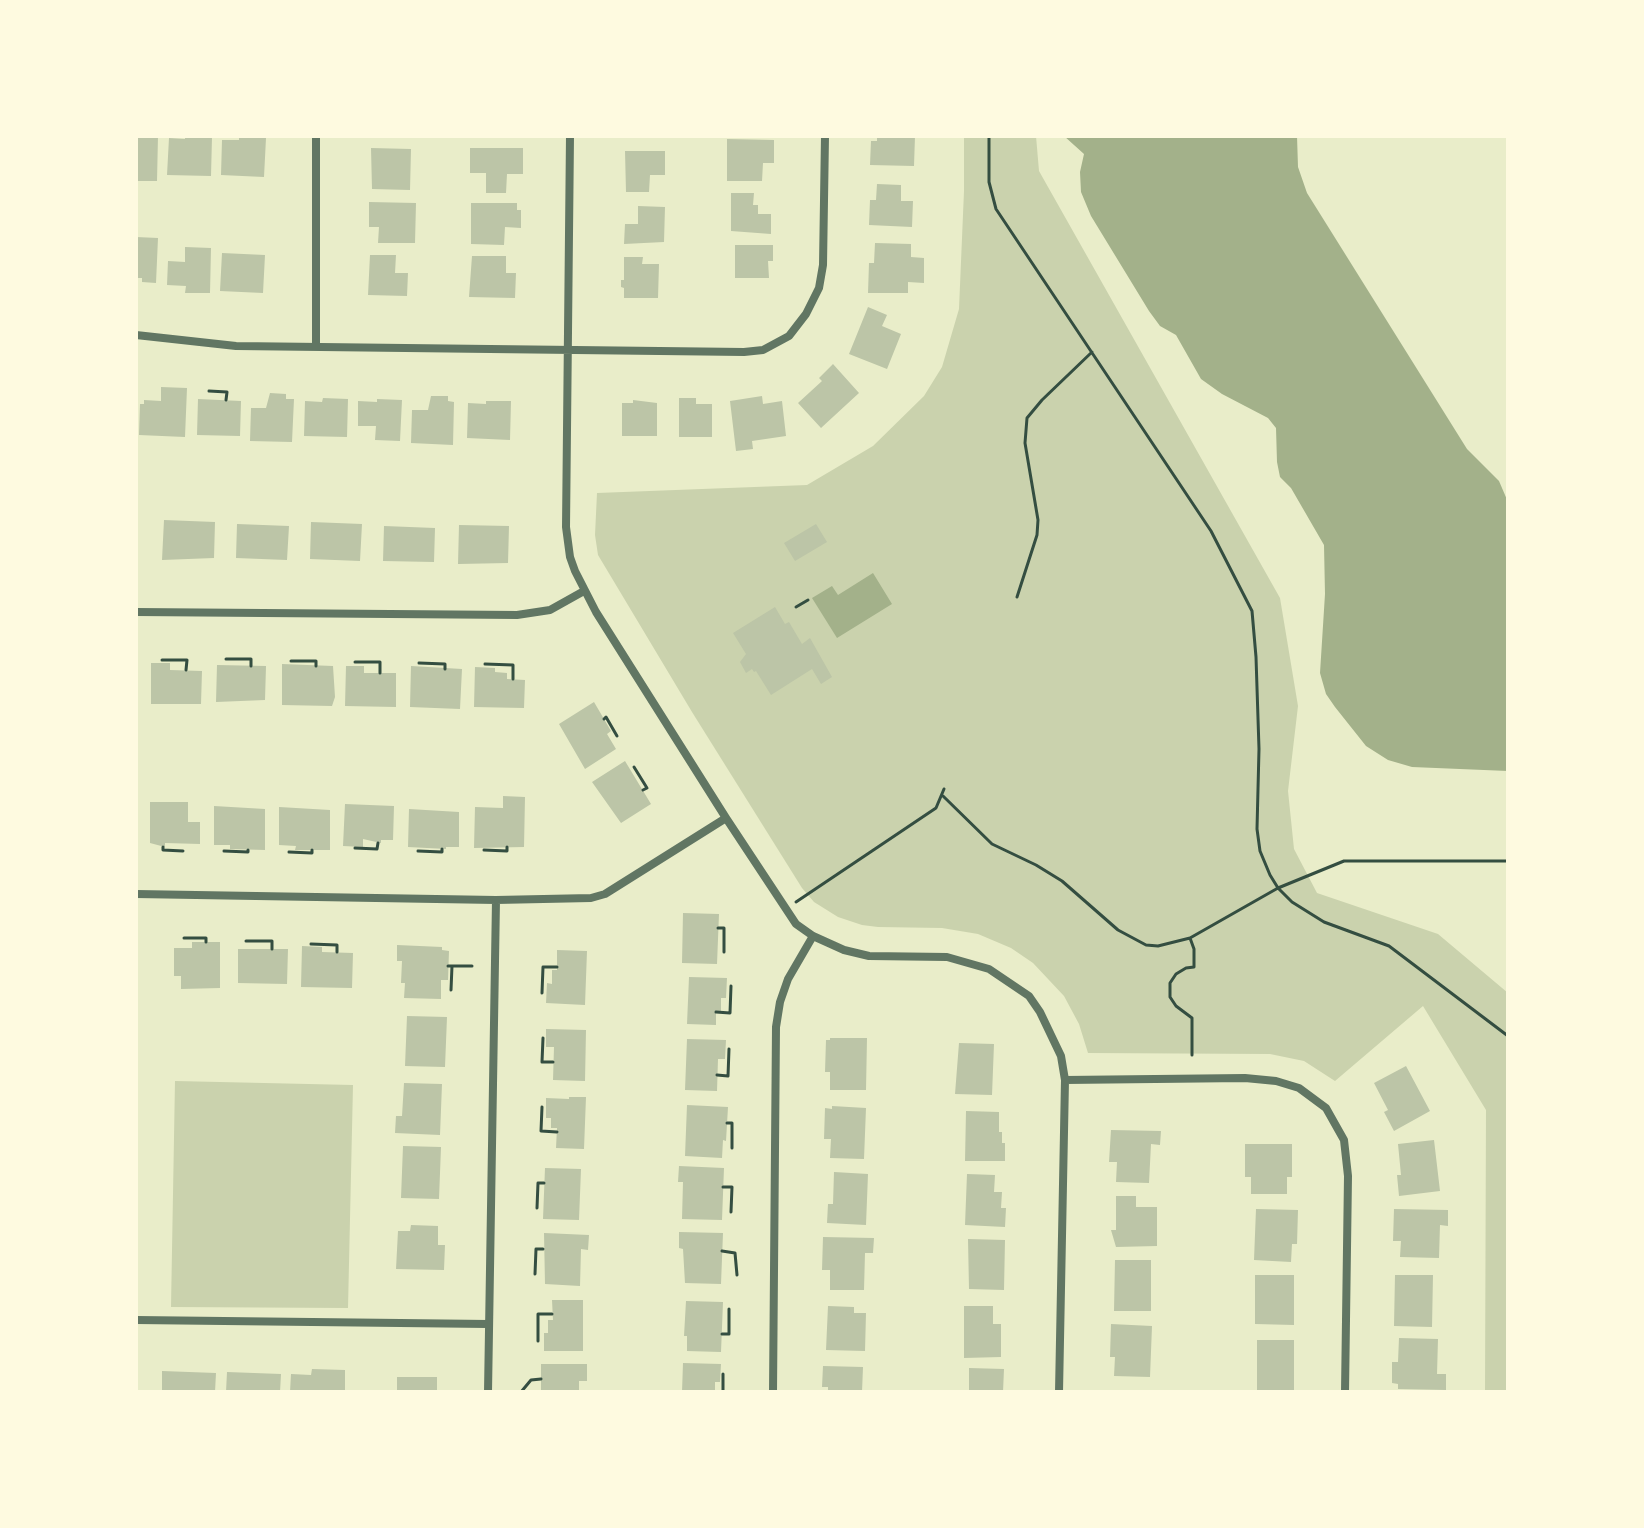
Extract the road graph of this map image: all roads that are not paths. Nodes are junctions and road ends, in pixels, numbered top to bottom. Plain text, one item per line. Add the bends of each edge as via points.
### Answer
1 (316, 136) edge
2 (570, 136) edge
3 (825, 136) edge
4 (136, 335) edge
5 (316, 346) junction
6 (569, 350) junction
7 (584, 591) junction
8 (136, 612) edge
9 (726, 818) junction
10 (136, 894) edge
11 (496, 900) junction
12 (813, 936) junction
13 (1065, 1080) junction
14 (136, 1320) edge
15 (488, 1324) junction
16 (488, 1392) edge
17 (773, 1392) edge
18 (1059, 1392) edge
19 (1345, 1392) edge

1 - 5 street
2 - 6 street
3 - 6 street via 819,288 789,336 763,350 744,352
4 - 5 street via 236,346
5 - 6 street
6 - 7 street via 566,527 570,557
7 - 8 street via 550,610 517,615
7 - 9 street
9 - 11 street via 605,894 574,900
9 - 12 street via 784,909
10 - 11 street
11 - 15 street
12 - 13 street via 869,956 947,957 989,969 1029,996 1040,1012 1061,1056
12 - 17 street via 788,979 776,1027
13 - 18 street
13 - 19 street via 1276,1081 1299,1088 1326,1108 1344,1140 1348,1176
14 - 15 street
15 - 16 street

